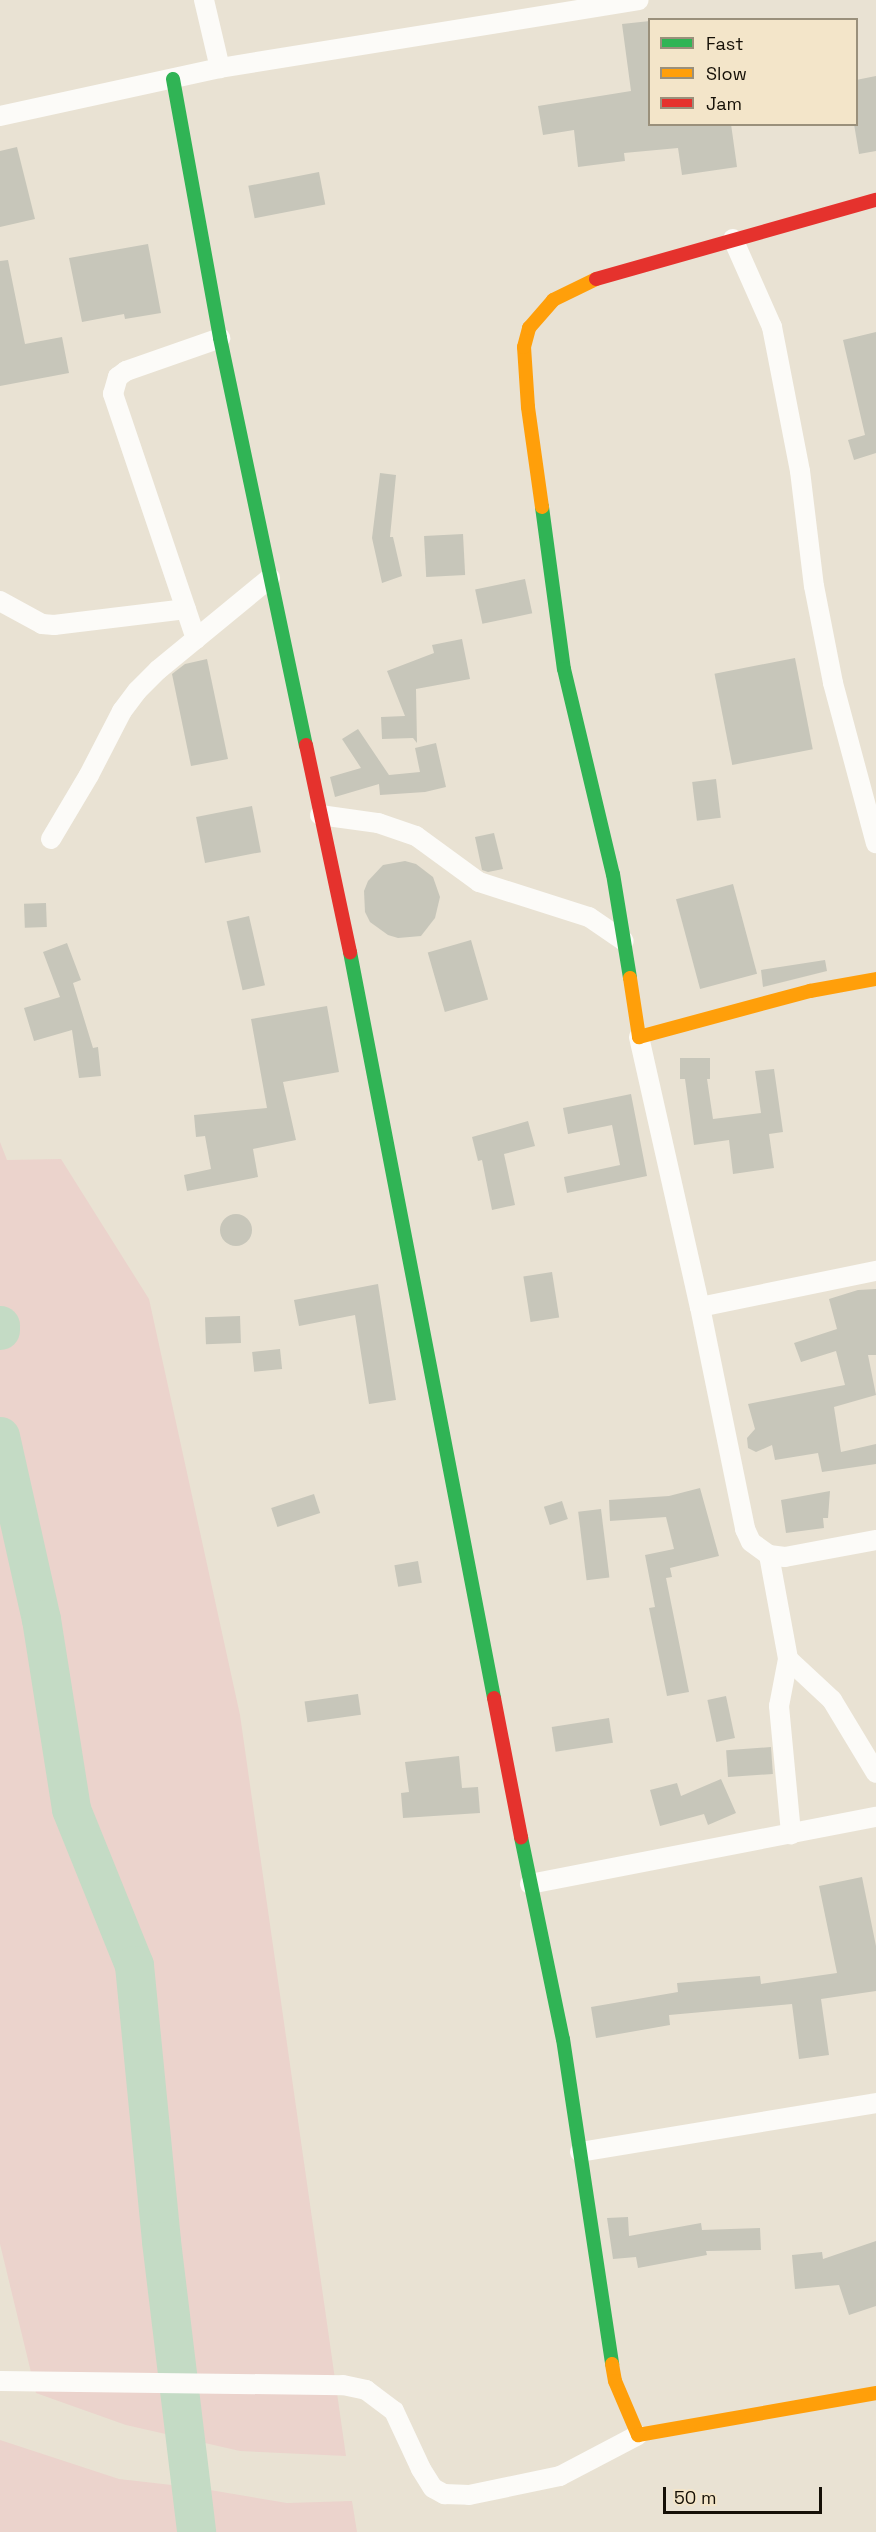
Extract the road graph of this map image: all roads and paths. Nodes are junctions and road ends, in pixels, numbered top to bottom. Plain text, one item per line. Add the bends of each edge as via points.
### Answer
1 (204, 0) edge
2 (639, 0) edge
3 (538, 8) edge
4 (219, 68) junction
5 (173, 79) junction
6 (0, 116) edge
7 (876, 200) edge
8 (734, 239) junction
9 (220, 338) junction
10 (270, 578) junction
11 (0, 601) edge
12 (186, 609) junction
13 (196, 639) junction
14 (320, 814) junction
15 (51, 839) dead end
16 (876, 843) edge
17 (624, 941) junction
18 (876, 979) edge
19 (639, 1037) junction
20 (876, 1271) edge
21 (700, 1307) junction
22 (876, 1540) edge
23 (770, 1555) junction
24 (788, 1659) junction
25 (876, 1773) edge
26 (876, 1817) edge
27 (791, 1834) junction
28 (530, 1884) junction
29 (876, 2103) edge
30 (580, 2152) junction
31 (0, 2381) edge
32 (876, 2393) edge
33 (638, 2435) junction

1 - 4 street
2 - 3 street
3 - 4 street
4 - 5 street
5 - 6 street
5 - 9 street
7 - 8 street
8 - 16 street via 772,327 800,471 814,586 831,673
8 - 17 street via 605,275 553,300 529,328 524,347 528,406 564,669 613,874
9 - 10 street
9 - 12 street via 126,371 118,377 113,394
10 - 13 street
10 - 14 street
11 - 12 street via 42,624 54,625
12 - 13 street
13 - 15 street via 158,670 122,711
14 - 17 street via 378,823 416,836 479,882 589,917
14 - 28 street via 350,950
17 - 19 street
18 - 19 street via 810,991
19 - 21 street
20 - 21 street
21 - 23 street via 745,1529 751,1542
22 - 23 street via 785,1557
23 - 24 street
24 - 25 street via 832,1700
24 - 27 street via 779,1706
26 - 27 street
27 - 28 street
28 - 30 street via 562,2039
29 - 30 street
30 - 33 street via 611,2366
31 - 33 street via 343,2385 366,2390 394,2411 421,2469 434,2488 444,2494 469,2496 560,2476
32 - 33 street

